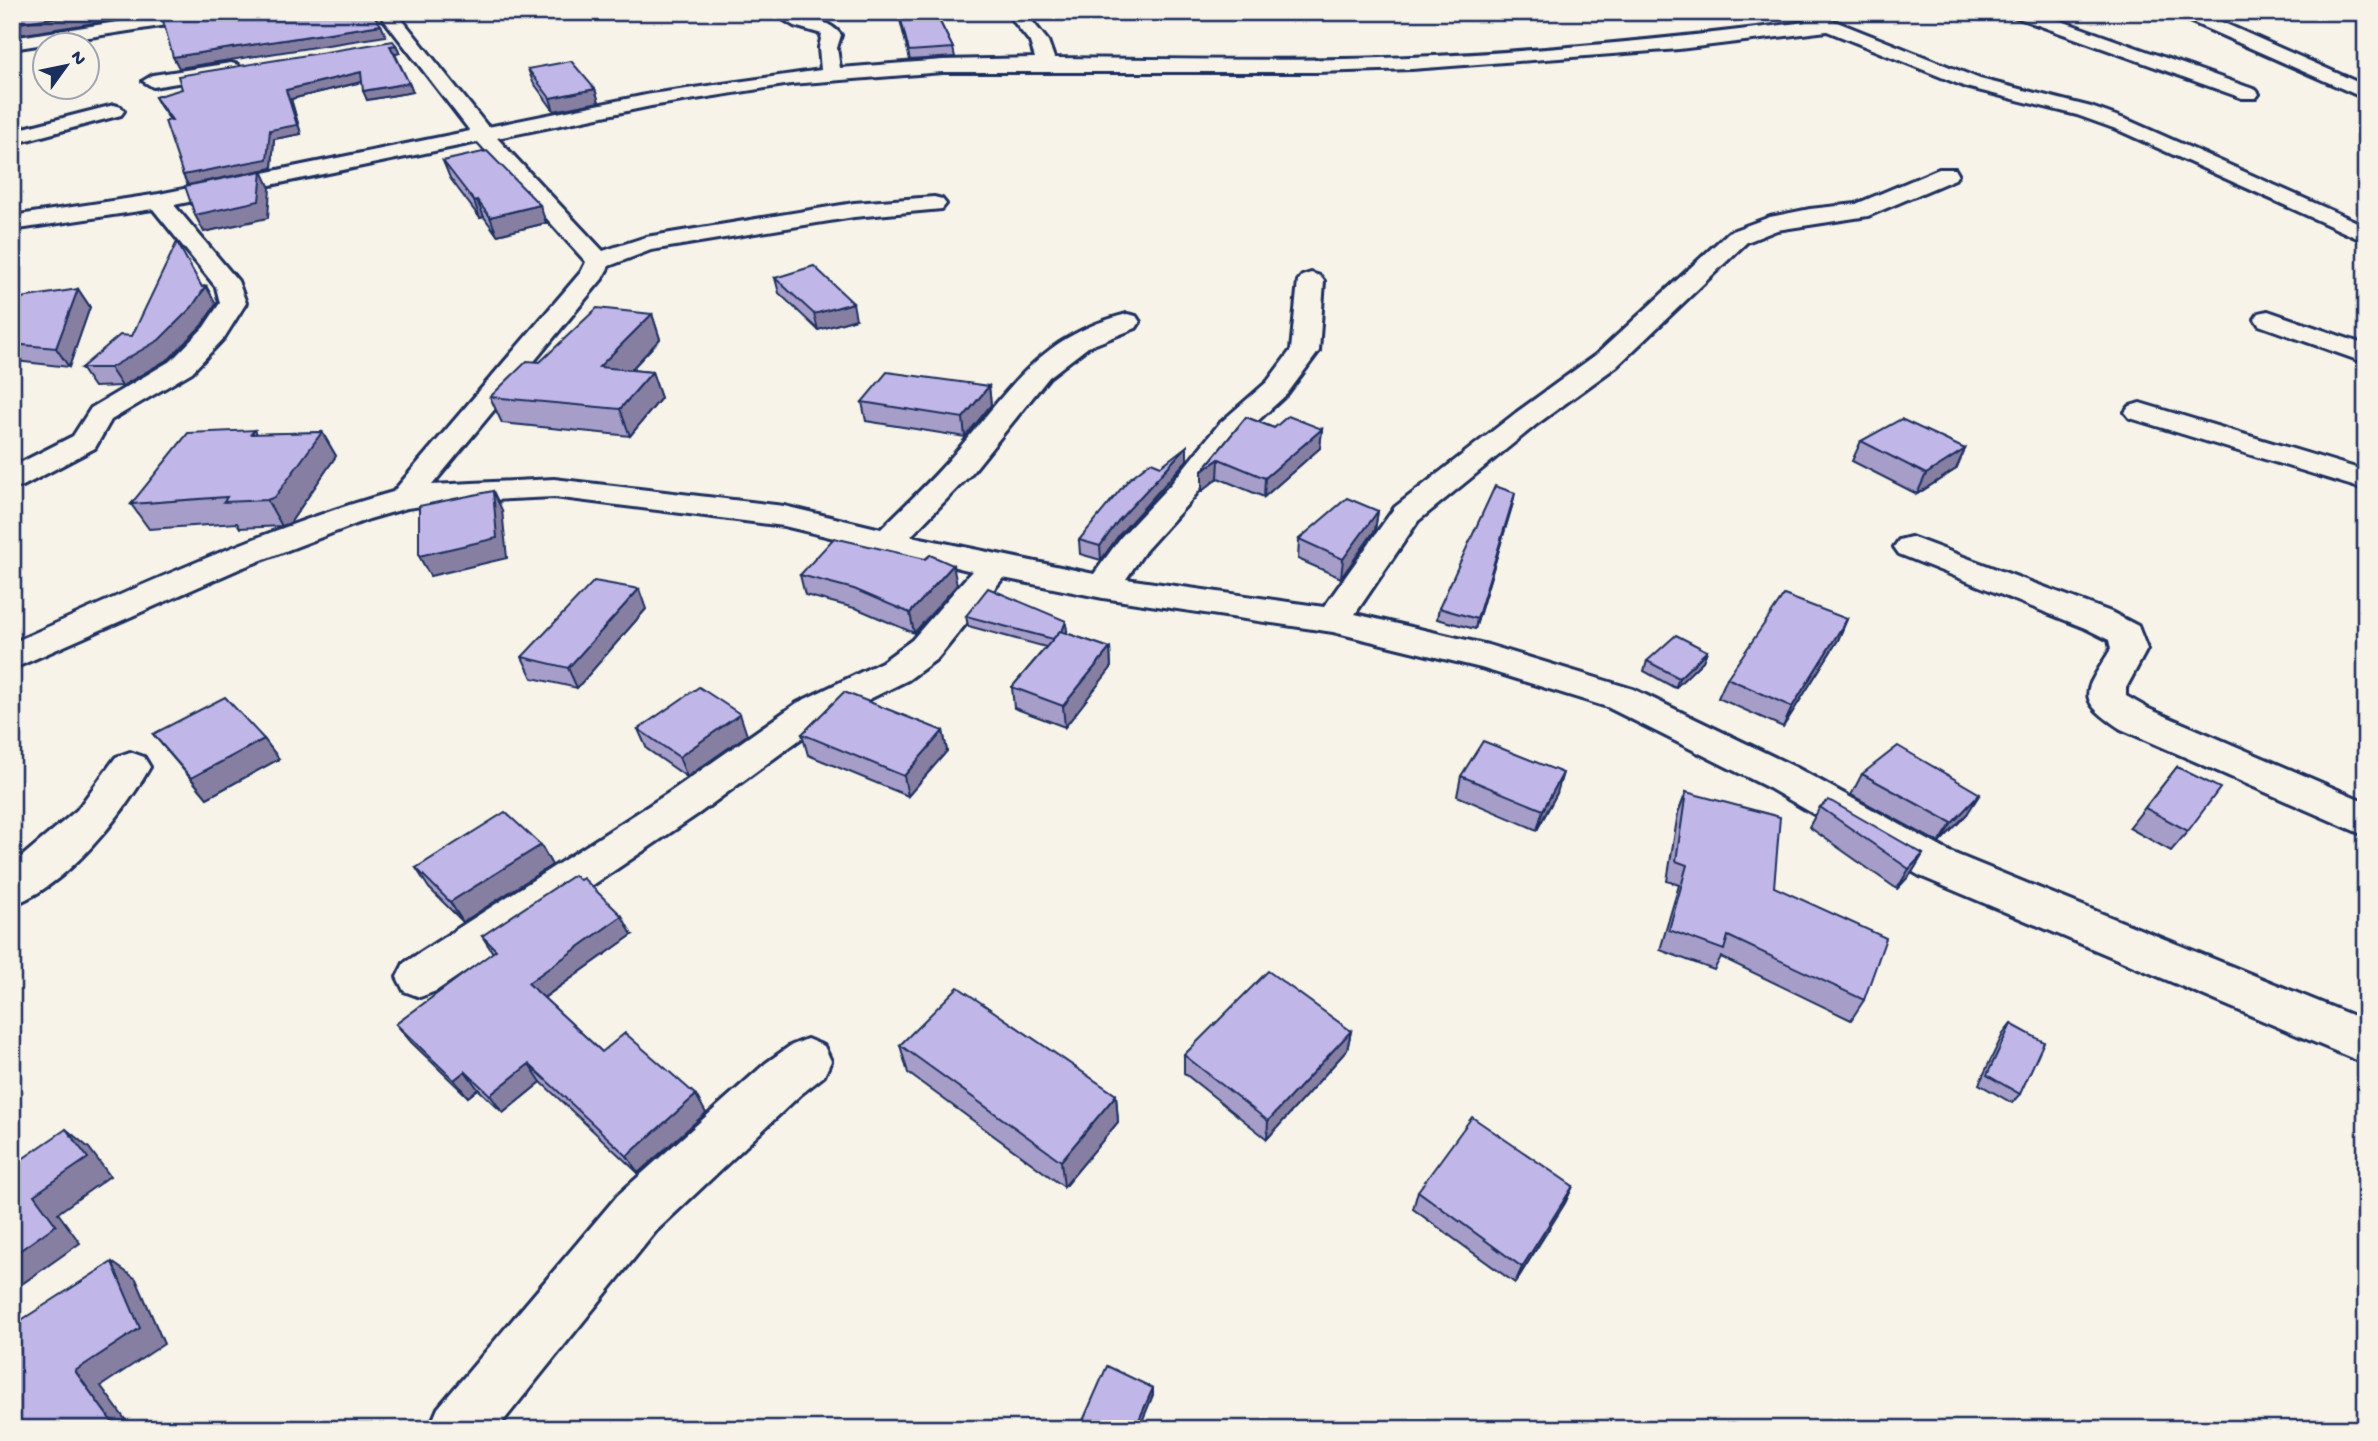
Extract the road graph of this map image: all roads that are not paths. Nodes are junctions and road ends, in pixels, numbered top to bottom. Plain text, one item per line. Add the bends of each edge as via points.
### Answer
1 (219, 12) edge
2 (387, 12) edge
3 (780, 12) edge
4 (1015, 12) edge
5 (1794, 12) edge
6 (2019, 12) edge
7 (2184, 12) edge
8 (1829, 25) junction
9 (410, 40) junction
10 (12, 44) edge
11 (383, 45) edge
12 (1046, 64) junction
13 (248, 66) edge
14 (831, 75) junction
15 (153, 81) dead end
16 (2366, 93) edge
17 (2249, 94) dead end
18 (114, 111) dead end
19 (484, 136) junction
20 (12, 138) edge
21 (1947, 174) dead end
22 (159, 201) junction
23 (934, 204) dead end
24 (12, 223) edge
25 (2366, 235) edge
26 (599, 261) junction
27 (1311, 281) dead end
28 (2268, 319) dead end
29 (1127, 322) dead end
30 (2366, 355) edge
31 (2140, 412) dead end
32 (12, 479) edge
33 (2366, 481) edge
34 (404, 499) junction
35 (888, 541) junction
36 (1911, 547) dead end
37 (995, 566) junction
38 (1103, 587) junction
39 (1333, 620) junction
40 (12, 657) edge
41 (130, 767) dead end
42 (2366, 820) edge
43 (12, 888) edge
44 (420, 977) dead end
45 (2366, 1043) edge
46 (807, 1061) dead end
47 (459, 1429) edge

1 - 10 street
2 - 9 street
3 - 14 street via 828,30
4 - 12 street via 1039,41
5 - 8 street
6 - 17 street
7 - 16 street
8 - 12 street via 1679,43 1412,62
8 - 25 street via 1973,83 2123,125
9 - 11 street
9 - 19 street
12 - 14 street
13 - 15 street
14 - 19 street via 651,100
18 - 20 street
19 - 22 street
19 - 26 street
21 - 39 street via 1860,211 1810,216 1738,237 1607,360 1406,514
22 - 24 street
22 - 32 street via 229,286 233,303 182,366 101,414 84,442
23 - 26 street via 854,210 646,244
26 - 34 street via 593,274
27 - 38 street via 1305,351 1277,388 1230,430 1133,544
28 - 30 street
29 - 35 street via 1078,341 1039,371 959,468
31 - 33 street
34 - 35 street via 451,492 554,488 784,516
34 - 40 street via 229,561
35 - 37 street
36 - 42 street via 2126,634 2129,649 2107,688 2108,702 2136,719
37 - 38 street
37 - 44 street via 925,649 895,671 811,712 684,803
38 - 39 street
39 - 45 street via 1488,657 1620,698 1783,778 1935,864
41 - 43 street via 93,821
46 - 47 street via 637,1213

